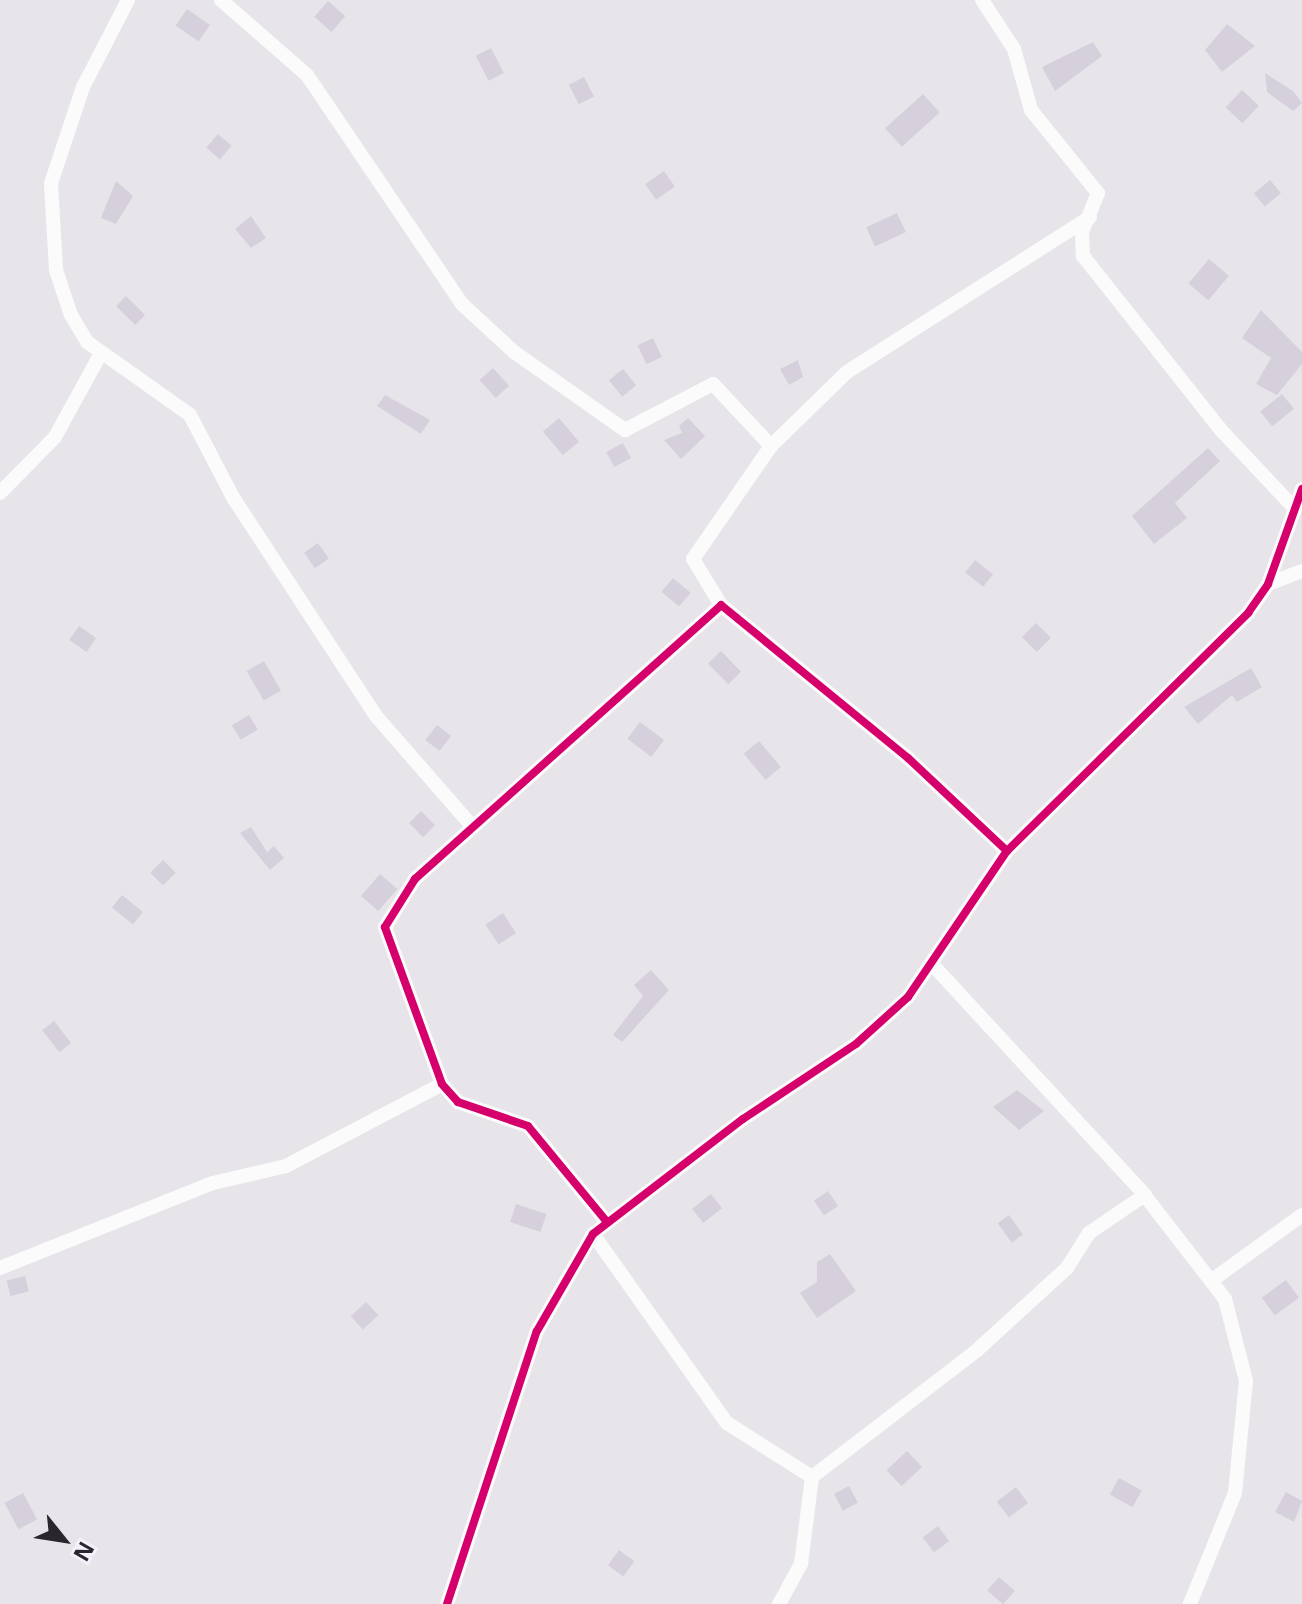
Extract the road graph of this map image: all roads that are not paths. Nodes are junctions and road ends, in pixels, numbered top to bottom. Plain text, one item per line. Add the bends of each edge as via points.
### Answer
1 (128, 0) edge
2 (221, 0) edge
3 (982, 0) edge
4 (1090, 217) junction
5 (101, 353) junction
6 (771, 446) junction
7 (1302, 489) edge
8 (0, 493) edge
9 (1295, 509) junction
10 (1302, 571) edge
11 (1268, 584) junction
12 (721, 605) junction
13 (473, 827) junction
14 (1007, 851) junction
15 (931, 963) junction
16 (442, 1084) junction
17 (1145, 1195) junction
18 (1302, 1215) edge
19 (607, 1222) junction
20 (593, 1234) junction
21 (0, 1268) edge
22 (1215, 1278) junction
23 (812, 1477) junction
24 (447, 1604) edge
25 (779, 1604) edge
26 (1190, 1604) edge

1 - 5 street via 83,87 51,183 59,282 81,334
2 - 6 street via 307,75 462,304 514,352 625,430 707,384 719,386
3 - 4 street via 1014,49 1031,110 1094,185
4 - 6 street via 847,372
4 - 9 street via 1081,244 1098,279
5 - 8 street via 55,437
5 - 13 street via 190,415 240,509 376,716
6 - 12 street via 693,559
7 - 9 street
9 - 11 street
10 - 11 street
11 - 14 street via 1220,644
12 - 13 street
12 - 14 street via 908,758
13 - 16 street via 415,879 385,927
14 - 15 street
15 - 17 street
15 - 19 street via 908,997 856,1044
16 - 19 street via 458,1102 528,1126
16 - 21 street via 286,1166 213,1183
17 - 22 street
17 - 23 street via 1089,1233 1067,1268 976,1351
18 - 22 street
19 - 20 street
20 - 23 street via 727,1423
20 - 24 street via 537,1331
22 - 26 street via 1246,1381 1235,1493
23 - 25 street via 801,1564

